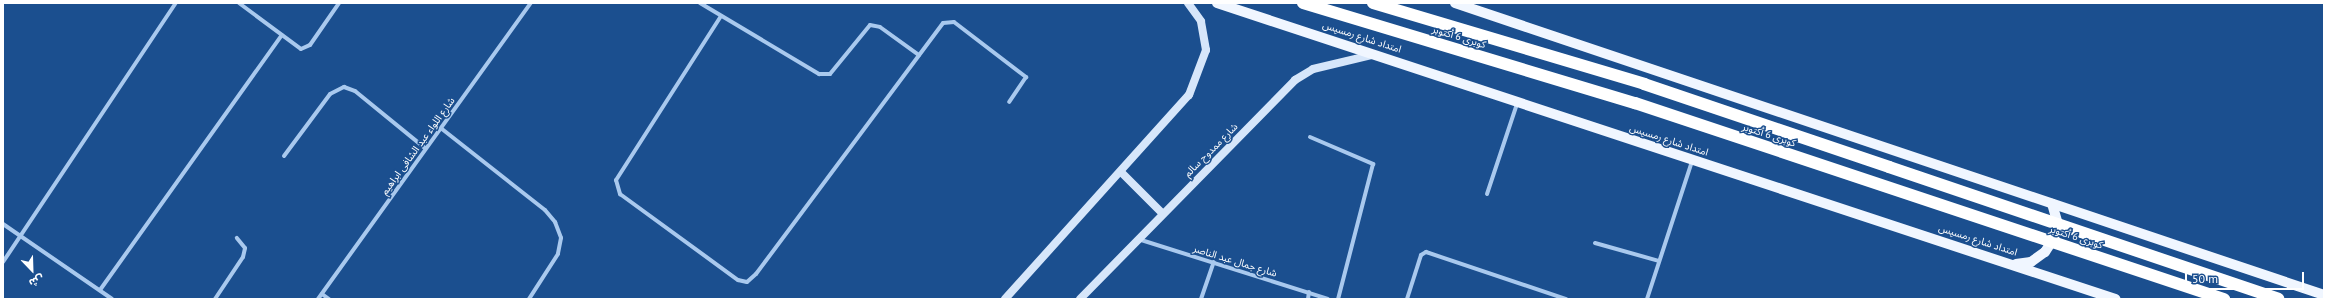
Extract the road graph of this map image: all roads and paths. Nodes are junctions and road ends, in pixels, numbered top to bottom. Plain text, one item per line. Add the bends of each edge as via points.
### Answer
1 (176, 3) edge
2 (240, 3) edge
3 (339, 3) edge
4 (531, 3) edge
5 (700, 3) edge
6 (1188, 3) edge
7 (1217, 3) edge
8 (1303, 3) edge
9 (1373, 3) edge
10 (1455, 3) edge
11 (1477, 8) edge
12 (721, 16) junction
13 (282, 35) junction
14 (1378, 54) junction
15 (919, 55) junction
16 (1009, 102) dead end
17 (1517, 104) junction
18 (442, 129) junction
19 (1310, 137) dead end
20 (425, 148) junction
21 (284, 156) dead end
22 (1692, 160) junction
23 (1121, 172) junction
24 (1487, 194) dead end
25 (2052, 204) junction
26 (1162, 213) junction
27 (3, 224) edge
28 (21, 237) junction
29 (237, 238) dead end
30 (1138, 239) junction
31 (1594, 243) dead end
32 (1659, 261) junction
33 (3, 262) edge
34 (1214, 262) junction
35 (2014, 265) junction
36 (100, 290) junction
37 (1309, 292) junction
38 (322, 294) junction
39 (2324, 295) edge
40 (112, 299) edge
41 (215, 299) edge
42 (318, 299) edge
43 (329, 299) edge
44 (529, 299) edge
45 (1005, 299) edge
46 (1080, 299) edge
47 (1201, 299) edge
48 (1308, 299) edge
49 (1328, 299) edge
50 (1338, 299) edge
51 (1407, 299) edge
52 (1566, 299) edge
53 (1647, 299) edge
54 (2115, 299) edge
55 (2224, 299) edge
56 (2278, 299) edge

1 - 28 street
2 - 13 street
3 - 13 street via 307,48 298,48
4 - 18 street, شارع اللواء عبد الشافى ابراهيم
5 - 12 street
6 - 23 main road via 1206,35 1206,50 1198,79 1185,100
7 - 14 main road, امتداد شارع رمسيس
8 - 55 highway, كوبرى 6 أكتوبر, bridge via 1635,103
9 - 56 highway, كوبرى 6 أكتوبر, bridge via 1644,84
10 - 11 main road
11 - 25 main road
12 - 15 street via 825,75 835,70 870,25 880,27
12 - 15 street via 616,180 620,194 738,280 747,282 756,274
13 - 36 street
14 - 17 main road, امتداد شارع رمسيس
14 - 26 main road, شارع ممدوح سالم via 1313,69 1295,80
15 - 16 street via 943,23 954,22 1026,77
17 - 22 main road, امتداد شارع رمسيس
17 - 24 street
18 - 20 street, شارع اللواء عبد الشافى ابراهيم
18 - 44 street via 545,210 555,222 560,238 558,254
19 - 50 street via 1373,164
20 - 21 street via 355,91 344,87 330,94
20 - 38 street, شارع اللواء عبد الشافى ابراهيم
22 - 32 street
22 - 35 main road, امتداد شارع رمسيس
23 - 26 main road
23 - 45 main road
25 - 35 main road via 2056,221 2054,238 2045,252 2031,262
25 - 39 main road
26 - 30 main road, شارع ممدوح سالم
27 - 28 street
28 - 33 street
28 - 36 street
29 - 41 street via 244,248 242,257
30 - 34 street, شارع جمال عبد الناصر
30 - 46 main road, شارع ممدوح سالم
31 - 32 street
32 - 53 street
34 - 37 street, شارع جمال عبد الناصر
34 - 47 street
35 - 54 main road, امتداد شارع رمسيس
36 - 40 street
37 - 48 street
37 - 49 street, شارع جمال عبد الناصر
38 - 42 street, شارع اللواء عبد الشافى ابراهيم
38 - 43 street
51 - 52 street via 1421,255 1426,252

